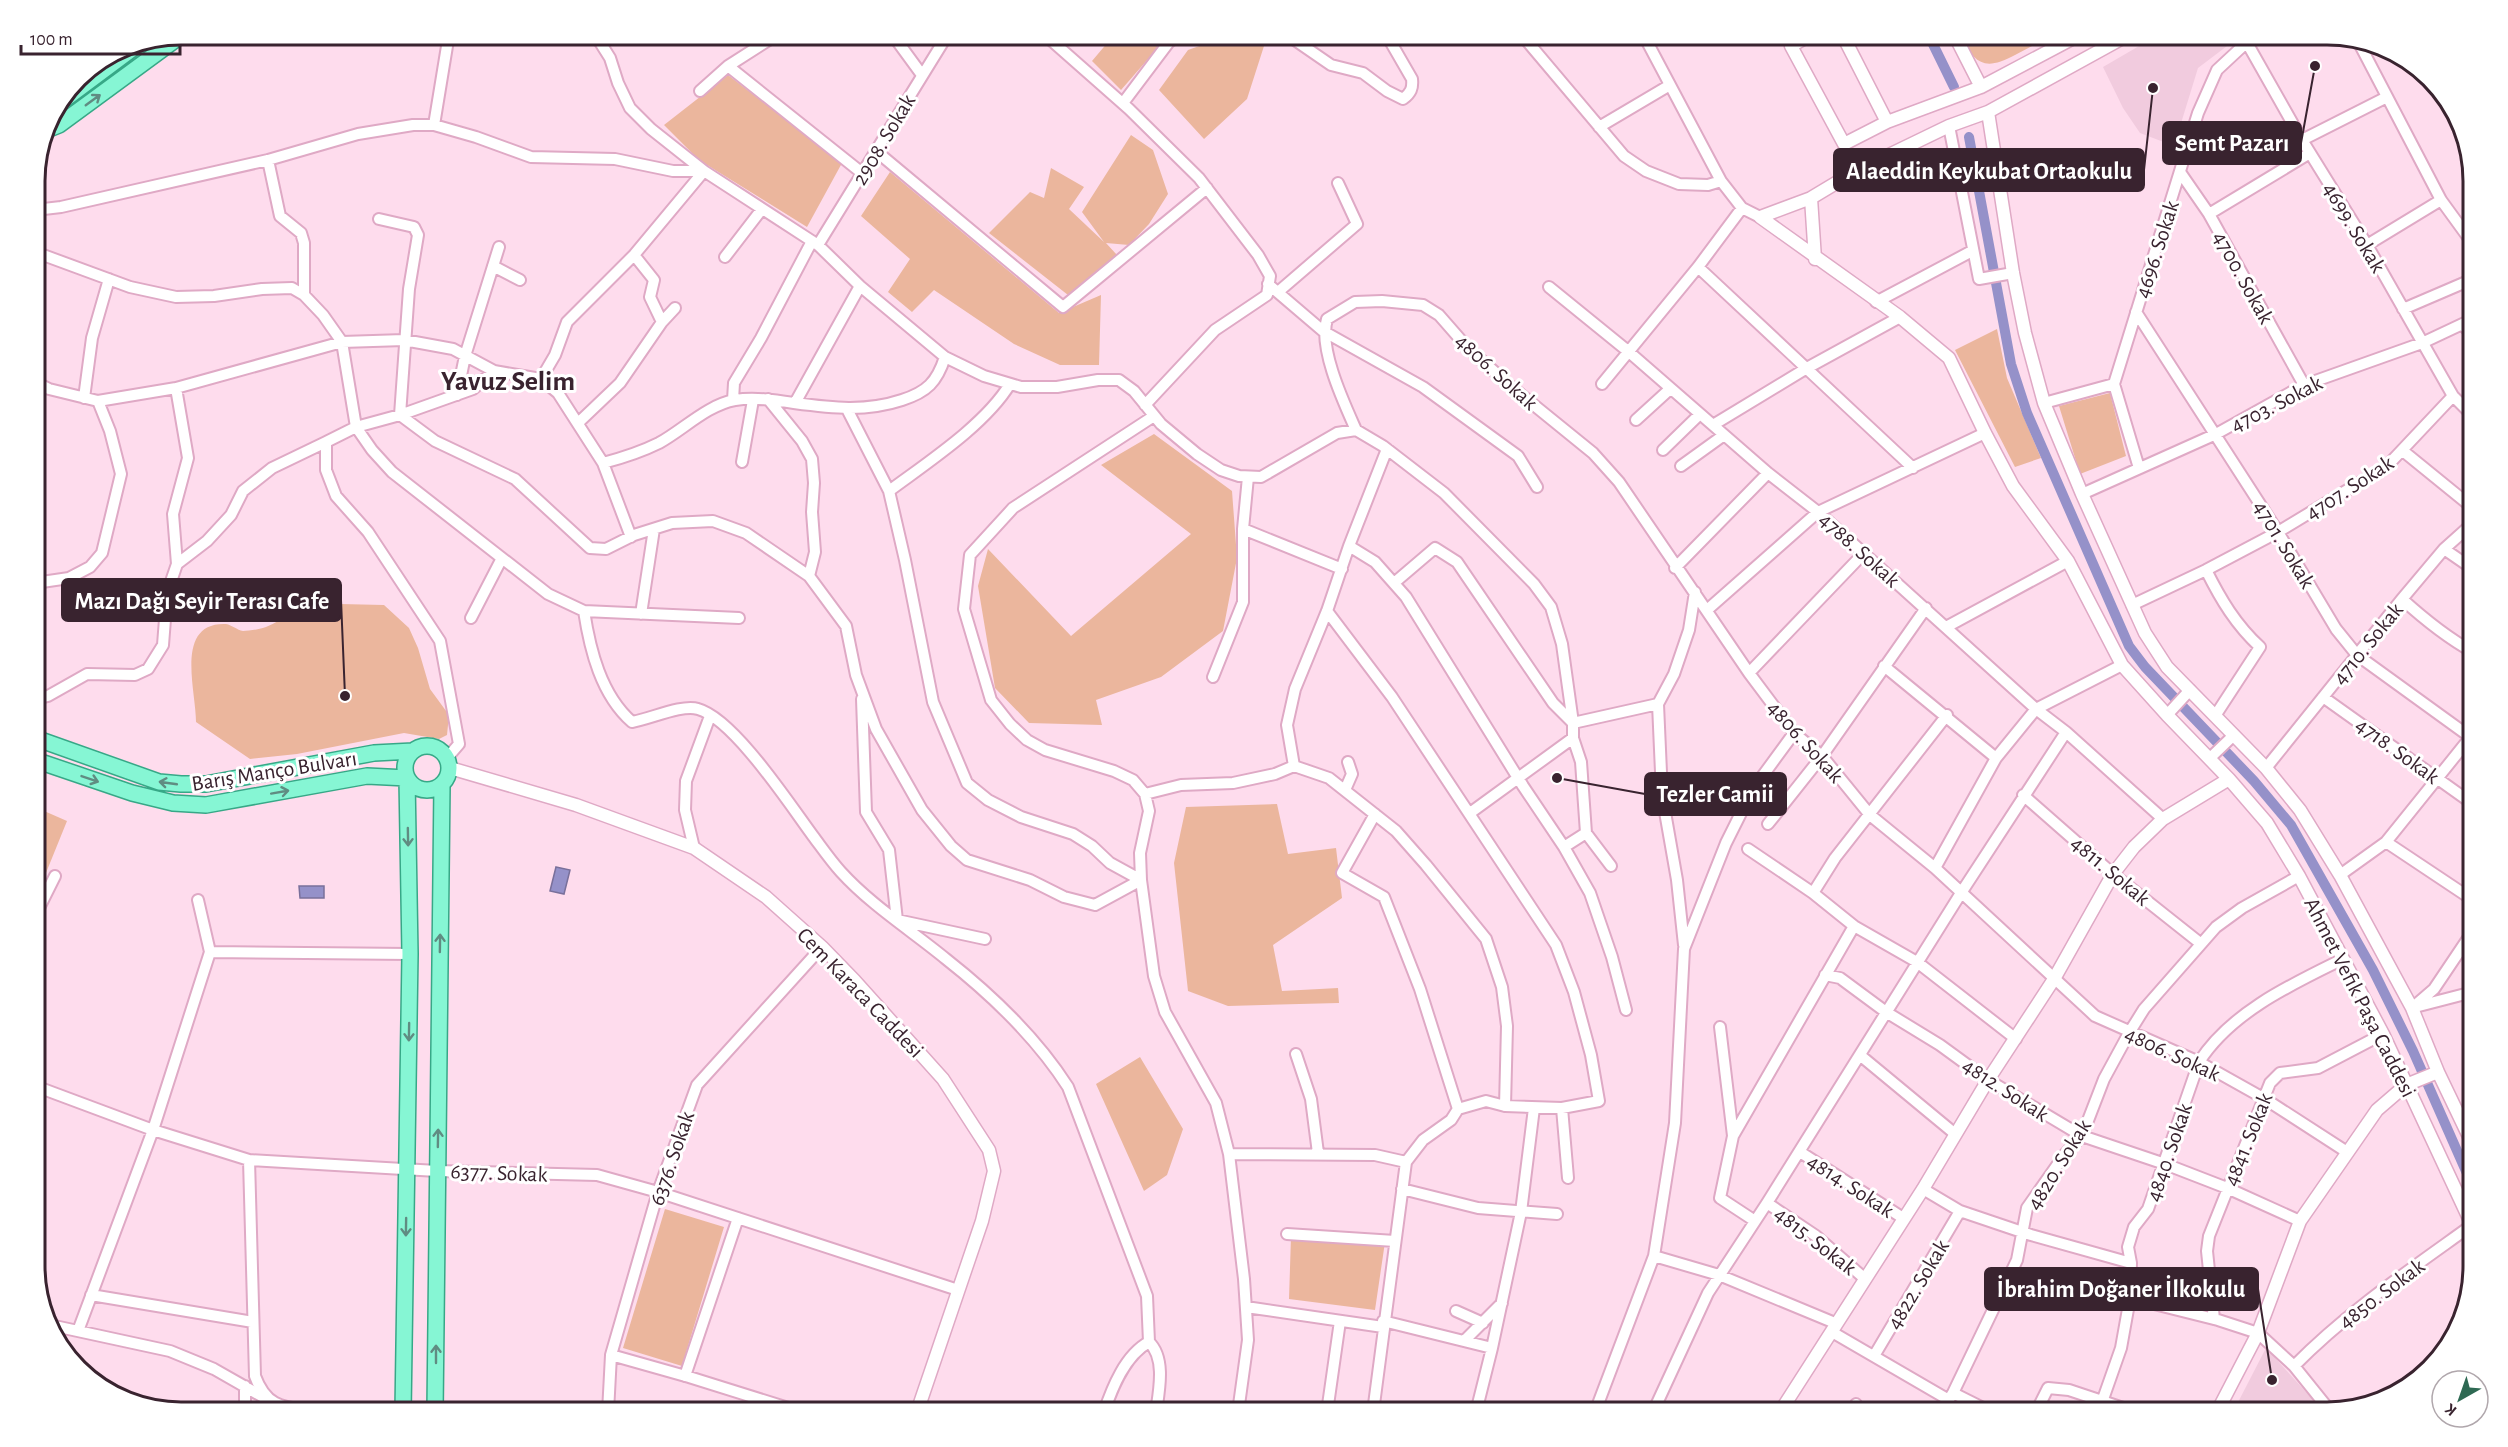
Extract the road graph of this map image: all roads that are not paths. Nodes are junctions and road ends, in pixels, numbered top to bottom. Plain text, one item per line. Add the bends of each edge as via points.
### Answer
1 (447, 45) edge
2 (601, 45) edge
3 (761, 45) edge
4 (900, 45) edge
5 (941, 45) edge
6 (1057, 45) edge
7 (1167, 45) edge
8 (1302, 45) edge
9 (1393, 45) edge
10 (1530, 45) edge
11 (1649, 45) edge
12 (1793, 45) edge
13 (1848, 45) edge
14 (1960, 45) edge
15 (2060, 45) edge
16 (2110, 45) edge
17 (2239, 45) edge
18 (2247, 45) edge
19 (167, 46) edge
20 (2362, 50) edge
21 (111, 65) edge
22 (728, 66) junction
23 (922, 75) junction
24 (89, 81) edge
25 (1670, 85) junction
26 (1981, 87) junction
27 (700, 91) dead end
28 (2387, 96) junction
29 (1123, 103) junction
30 (1988, 112) junction
31 (1887, 122) junction
32 (434, 125) junction
33 (56, 126) edge
34 (1949, 126) junction
35 (1599, 127) junction
36 (2302, 140) junction
37 (876, 151) junction
38 (2310, 153) junction
39 (268, 160) junction
40 (704, 171) junction
41 (2180, 172) junction
42 (862, 173) junction
43 (1721, 181) junction
44 (1338, 183) dead end
45 (1207, 188) junction
46 (1812, 198) junction
47 (2441, 200) junction
48 (1742, 208) junction
49 (45, 209) edge
50 (762, 209) junction
51 (2209, 214) junction
52 (1760, 218) junction
53 (379, 219) dead end
54 (2463, 230) edge
55 (815, 243) junction
56 (2367, 245) junction
57 (499, 247) dead end
58 (1972, 251) junction
59 (634, 255) junction
60 (45, 256) edge
61 (725, 257) dead end
62 (1815, 259) junction
63 (494, 266) junction
64 (1698, 267) junction
65 (2013, 273) junction
66 (109, 279) junction
67 (520, 280) dead end
68 (2463, 283) edge
69 (1268, 284) junction
70 (860, 286) junction
71 (1549, 287) dead end
72 (1278, 292) junction
73 (304, 295) junction
74 (1876, 302) junction
75 (675, 308) dead end
76 (2403, 309) junction
77 (2136, 312) junction
78 (1900, 317) junction
79 (662, 322) junction
80 (2462, 325) edge
81 (1323, 331) junction
82 (404, 340) junction
83 (342, 342) junction
84 (2422, 343) junction
85 (1629, 352) junction
86 (465, 356) junction
87 (945, 357) junction
88 (1807, 368) junction
89 (494, 371) junction
90 (541, 379) junction
91 (1010, 384) junction
92 (1602, 384) dead end
93 (2114, 384) junction
94 (2304, 385) junction
95 (45, 387) edge
96 (176, 388) junction
97 (1670, 389) junction
98 (457, 395) junction
99 (2452, 396) junction
100 (84, 398) junction
101 (768, 399) junction
102 (733, 400) junction
103 (753, 400) junction
104 (98, 401) junction
105 (795, 403) junction
106 (2044, 403) junction
107 (1144, 405) junction
108 (2463, 406) edge
109 (847, 409) junction
110 (1700, 414) junction
111 (400, 415) junction
112 (1154, 416) junction
113 (1636, 420) dead end
114 (578, 423) junction
115 (1713, 425) junction
116 (356, 427) junction
117 (1356, 430) junction
118 (1985, 433) junction
119 (2216, 434) junction
120 (1724, 435) junction
121 (326, 442) junction
122 (1387, 449) junction
123 (1663, 450) dead end
124 (2403, 451) junction
125 (742, 462) dead end
126 (603, 464) junction
127 (1681, 466) dead end
128 (1913, 468) junction
129 (2139, 468) junction
130 (1768, 473) junction
131 (1248, 477) junction
132 (1537, 487) dead end
133 (889, 491) junction
134 (2082, 494) junction
135 (2463, 500) edge
136 (1818, 512) junction
137 (654, 529) junction
138 (1243, 529) junction
139 (2278, 532) junction
140 (2463, 532) edge
141 (632, 537) junction
142 (1349, 546) junction
143 (2444, 549) junction
144 (1863, 554) junction
145 (502, 558) junction
146 (2068, 561) junction
147 (2463, 562) edge
148 (177, 564) junction
149 (1675, 568) junction
150 (1342, 569) junction
151 (2206, 570) junction
152 (808, 576) junction
153 (45, 582) edge
154 (1394, 583) junction
155 (1695, 592) junction
156 (2402, 599) junction
157 (2132, 605) junction
158 (1926, 608) junction
159 (1707, 610) junction
160 (584, 611) junction
161 (1328, 611) junction
162 (642, 614) junction
163 (471, 618) dead end
164 (739, 618) dead end
165 (1947, 626) junction
166 (2463, 646) edge
167 (2357, 655) junction
168 (2122, 665) junction
169 (1884, 666) junction
170 (1749, 673) junction
171 (1213, 677) dead end
172 (862, 690) junction
173 (2187, 694) junction
174 (45, 697) edge
175 (2323, 697) junction
176 (1658, 704) junction
177 (2036, 709) junction
178 (2171, 711) junction
179 (1947, 715) junction
180 (710, 716) junction
181 (2215, 716) junction
182 (1573, 723) junction
183 (2463, 730) edge
184 (2066, 732) junction
185 (1794, 733) junction
186 (1573, 738) junction
187 (2231, 739) junction
188 (45, 742) edge
189 (2463, 749) edge
190 (413, 751) junction
191 (2214, 755) junction
192 (1821, 756) junction
193 (1996, 758) junction
194 (1348, 762) dead end
195 (448, 763) junction
196 (45, 764) edge
197 (1294, 766) junction
198 (2266, 768) junction
199 (1518, 776) junction
200 (408, 778) junction
201 (2229, 779) junction
202 (2438, 779) junction
203 (442, 784) junction
204 (1345, 790) junction
205 (1144, 794) junction
206 (2023, 795) junction
207 (2463, 797) edge
208 (1470, 813) junction
209 (1375, 814) junction
210 (1870, 815) junction
211 (2163, 819) junction
212 (1768, 824) dead end
213 (1586, 834) junction
214 (2386, 842) junction
215 (1564, 847) junction
216 (694, 848) junction
217 (1748, 849) dead end
218 (1611, 866) dead end
219 (1935, 868) junction
220 (2113, 874) junction
221 (2340, 875) junction
222 (56, 876) dead end
223 (2299, 876) junction
224 (1141, 880) junction
225 (1961, 892) junction
226 (1813, 893) junction
227 (2463, 893) edge
228 (45, 897) edge
229 (198, 900) dead end
230 (897, 920) junction
231 (1854, 926) junction
232 (985, 939) dead end
233 (2200, 943) junction
234 (2463, 946) edge
235 (822, 947) junction
236 (1684, 949) junction
237 (210, 952) junction
238 (410, 954) junction
239 (2343, 959) junction
240 (1917, 962) junction
241 (1825, 975) junction
242 (2054, 979) junction
243 (2463, 995) edge
244 (2412, 1008) junction
245 (1626, 1011) dead end
246 (1886, 1012) junction
247 (1720, 1027) dead end
248 (2129, 1033) junction
249 (2383, 1034) junction
250 (2016, 1039) junction
251 (1296, 1054) dead end
252 (1861, 1056) junction
253 (2199, 1062) junction
254 (2436, 1073) junction
255 (1988, 1080) junction
256 (2408, 1084) junction
257 (45, 1090) edge
258 (2265, 1099) junction
259 (1505, 1106) junction
260 (1534, 1108) junction
261 (1562, 1108) junction
262 (1458, 1109) junction
263 (2463, 1122) edge
264 (153, 1130) junction
265 (1954, 1133) junction
266 (1733, 1136) junction
267 (2082, 1136) junction
268 (1800, 1152) junction
269 (2347, 1152) junction
270 (1229, 1154) junction
271 (1318, 1154) junction
272 (249, 1160) junction
273 (1406, 1162) junction
274 (2165, 1164) junction
275 (407, 1168) junction
276 (437, 1171) junction
277 (1568, 1178) dead end
278 (2228, 1188) junction
279 (1401, 1189) junction
280 (1923, 1189) junction
281 (658, 1192) junction
282 (1767, 1203) junction
283 (2463, 1204) edge
284 (1960, 1211) junction
285 (1521, 1212) junction
286 (1557, 1214) dead end
287 (738, 1218) junction
288 (1903, 1218) junction
289 (1755, 1221) junction
290 (2300, 1221) junction
291 (2022, 1232) junction
292 (2463, 1233) edge
293 (1287, 1234) dead end
294 (1395, 1241) junction
295 (1654, 1256) junction
296 (2131, 1263) junction
297 (1719, 1275) junction
298 (1864, 1278) junction
299 (958, 1290) junction
300 (91, 1295) junction
301 (2130, 1298) junction
302 (1502, 1304) junction
303 (1246, 1307) junction
304 (1456, 1311) dead end
305 (2214, 1319) junction
306 (1340, 1321) junction
307 (253, 1322) junction
308 (1483, 1323) junction
309 (1383, 1324) junction
310 (60, 1327) edge
311 (1834, 1327) junction
312 (78, 1331) junction
313 (2258, 1333) junction
314 (1464, 1341) junction
315 (1149, 1342) junction
316 (1492, 1348) junction
317 (611, 1355) junction
318 (1874, 1356) junction
319 (2294, 1366) junction
320 (686, 1376) junction
321 (245, 1386) junction
322 (1951, 1396) junction
323 (268, 1400) junction
324 (245, 1402) edge
325 (272, 1402) edge
326 (403, 1402) edge
327 (435, 1402) edge
328 (609, 1402) edge
329 (767, 1402) edge
330 (921, 1402) edge
331 (1107, 1402) edge
332 (1157, 1402) edge
333 (1240, 1402) edge
334 (1329, 1402) edge
335 (1374, 1402) edge
336 (1479, 1402) edge
337 (1599, 1402) edge
338 (1658, 1402) edge
339 (1787, 1402) edge
340 (1947, 1402) edge
341 (1965, 1402) edge
342 (2041, 1402) edge
343 (2102, 1402) joint
344 (2223, 1402) edge
345 (2323, 1402) edge

1 - 32 street
2 - 40 street via 630,108
3 - 22 street
4 - 23 street
5 - 23 street, 2908. Sokak
6 - 29 street
7 - 29 street
8 - 9 street via 1331,65 1363,73 1403,99 1413,87 1413,79
10 - 35 street
11 - 25 street
12 - 31 street via 1844,144
13 - 31 street
14 - 26 street
15 - 26 street
16 - 30 street
17 - 41 street, 4696. Sokak via 2217,70 2198,113
18 - 36 street, 4699. Sokak
33 -> 19 main road
20 - 28 street
21 - 24 main road
22 - 27 street
22 - 42 street
23 - 37 street, 2908. Sokak
25 - 35 street
25 - 43 street
26 - 31 street
28 - 36 street
28 - 47 street
29 - 45 street
30 - 34 street
30 - 65 street
32 - 39 street via 358,134
32 - 40 street via 531,156 615,159 673,171
34 - 46 street via 1856,171
34 - 58 street
35 - 43 street via 1624,156 1646,171 1679,184 1708,185
36 - 38 street, 4699. Sokak
37 - 42 street, 2908. Sokak
37 - 45 street via 1063,307
38 - 51 street
38 - 56 street, 4699. Sokak
39 - 49 street
39 - 73 street via 280,216 301,233 304,243
40 - 50 street
40 - 59 street
41 - 51 street, 4700. Sokak
41 - 77 street, 4696. Sokak
42 - 55 street, 2908. Sokak
43 - 48 street
44 - 72 street via 1357,224
45 - 69 street via 1258,255 1270,276
46 - 52 street
46 - 62 street
47 - 54 street
47 - 56 street
48 - 52 street
48 - 64 street
50 - 55 street
50 - 61 street
51 - 94 street, 4700. Sokak
52 - 62 street, Ahmet Vefik Paşa Caddesi
53 - 82 street via 414,227 418,235
55 - 70 street
55 - 102 street, 2908. Sokak via 734,383
56 - 76 street, 4699. Sokak
57 - 63 street
58 - 65 street via 1985,280
58 - 74 street
59 - 79 street via 654,280 650,297
59 - 90 street via 567,321
60 - 66 street
62 - 74 street, Ahmet Vefik Paşa Caddesi
63 - 67 street
63 - 86 street
64 - 85 street
64 - 88 street
65 - 106 street
66 - 73 street via 176,297 292,288
66 - 100 street via 92,338
68 - 76 street
69 - 72 street
69 - 107 street via 1267,295 1215,330
70 - 87 street
70 - 105 street
71 - 85 street, 4788. Sokak
72 - 81 street
73 - 83 street
74 - 78 street, Ahmet Vefik Paşa Caddesi
75 - 79 street
76 - 84 street, 4699. Sokak
77 - 93 street, 4696. Sokak
77 - 119 street, 4701. Sokak
78 - 88 street
78 - 118 street, Ahmet Vefik Paşa Caddesi via 1949,358
79 - 114 street via 620,383
80 - 84 street, 4703. Sokak
81 - 117 street via 1340,396
81 - 132 street via 1423,387 1518,456
81 - 149 street, 4806. Sokak via 1327,319 1355,302 1423,305 1439,315 1467,347 1593,453 1619,482
82 - 83 street
82 - 86 street via 453,349
82 - 111 street
83 - 96 street
83 - 116 street
84 - 94 street, 4703. Sokak
84 - 99 street, 4699. Sokak
85 - 92 street
85 - 97 street, 4788. Sokak
86 - 89 street
86 - 98 street
87 - 91 street
87 - 109 street via 939,376 919,394 879,407
88 - 115 street
88 - 128 street
89 - 90 street
89 - 98 street via 473,389
90 - 114 street via 558,393
91 - 107 street via 1057,387 1119,380
91 - 133 street via 999,402
93 - 106 street
93 - 129 street
94 - 119 street, 4703. Sokak
95 - 100 street
96 - 104 street
96 - 148 street via 188,458 173,514
97 - 110 street, 4788. Sokak
97 - 113 street
98 - 111 street
99 - 108 street, 4699. Sokak
99 - 124 street, 4707. Sokak
100 - 104 street
101 - 103 street
101 - 105 street
101 - 152 street via 812,459 814,552
102 - 103 street
102 - 126 street via 660,442
103 - 125 street
104 - 153 street via 121,474 102,553 90,567 69,578
105 - 109 street
106 - 134 street
107 - 112 street
109 - 133 street
110 - 115 street, 4788. Sokak
110 - 123 street
111 - 116 street
111 - 141 street via 435,441 516,479 590,548 606,549
112 - 131 street via 1221,470
112 - 205 street via 1013,508 970,555 964,609 991,700 1010,724 1045,750 1133,780
114 - 126 street
115 - 120 street, 4788. Sokak
116 - 121 street
116 - 145 street via 392,472
117 - 122 street
117 - 131 street via 1337,433 1261,477
118 - 128 street
118 - 146 street, Ahmet Vefik Paşa Caddesi via 2013,486
119 - 129 street, 4703. Sokak
119 - 139 street, 4701. Sokak
120 - 127 street
120 - 130 street, 4788. Sokak
121 - 148 street via 272,468 243,491 231,515 207,541
121 - 195 street via 327,471 336,496 368,532 441,641 459,744
122 - 142 street
122 - 182 street via 1444,494 1534,584 1551,607 1562,644
124 - 135 street
124 - 139 street, 4707. Sokak via 2387,466
126 - 141 street
128 - 136 street
129 - 134 street, 4703. Sokak
130 - 136 street, 4788. Sokak
130 - 149 street
131 - 138 street
133 - 224 street via 933,702 967,783 988,800 1021,817 1073,834 1110,863
134 - 157 street
136 - 144 street, 4788. Sokak
136 - 159 street
137 - 141 street
137 - 152 street via 672,523 713,521 746,533
137 - 162 street
138 - 150 street
138 - 171 street via 1243,602
139 - 151 street, 4707. Sokak
139 - 167 street, 4701. Sokak via 2336,629
140 - 143 street, 4710. Sokak
142 - 150 street
142 - 154 street via 1375,562
143 - 147 street
143 - 156 street, 4710. Sokak
144 - 158 street, 4788. Sokak
144 - 170 street
145 - 160 street via 548,594
145 - 163 street
146 - 165 street
146 - 168 street, Ahmet Vefik Paşa Caddesi
148 - 174 street via 167,593 163,645 148,669 135,675 87,674
149 - 155 street, 4806. Sokak
150 - 161 street
151 - 157 street, 4707. Sokak
151 - 181 street via 2220,599 2260,647
152 - 172 street via 846,626
154 - 182 street via 1435,548 1457,562 1553,703
154 - 199 street
155 - 159 street, 4806. Sokak
155 - 176 street via 1689,630 1674,674
156 - 166 street via 2429,624
156 - 167 street, 4710. Sokak
157 - 173 street via 2151,645
158 - 165 street, 4788. Sokak
158 - 169 street
159 - 170 street, 4806. Sokak
160 - 162 street
160 - 180 street via 598,670 610,695 632,722 682,708 698,709
161 - 197 street via 1294,689 1287,725
161 - 208 street
162 - 164 street
165 - 177 street, 4788. Sokak
167 - 175 street, 4710. Sokak
167 - 183 street, 4701. Sokak
168 - 177 street
168 - 178 street, Ahmet Vefik Paşa Caddesi
169 - 179 street
169 - 192 street
170 - 185 street, 4806. Sokak
172 - 224 street via 876,729 922,810 951,846 968,860 1095,905
172 - 230 street via 866,812 889,850
173 - 178 street
173 - 181 street
175 - 198 street, 4710. Sokak
175 - 202 street, 4718. Sokak
176 - 182 street
176 - 236 street via 1662,795
177 - 184 street, 4788. Sokak
177 - 193 street
178 - 191 street, Ahmet Vefik Paşa Caddesi
179 - 193 street
179 - 210 street
180 - 216 street via 686,781 685,810
180 - 230 street via 729,730 761,765 841,872
181 - 187 street
182 - 186 street
184 - 206 street
184 - 211 street, 4788. Sokak
185 - 192 street, 4806. Sokak
185 - 236 street via 1753,789 1726,843
186 - 199 street
186 - 213 street via 1581,762
187 - 191 street
187 - 198 street
190 -> 188 main road, Barış Manço Bulvarı via 374,753 206,784 181,784 159,782
189 - 202 street
190 - 195 main road via 432,746 441,750
190 - 200 main road via 406,761
191 - 201 street, Ahmet Vefik Paşa Caddesi
192 - 210 street, 4806. Sokak
192 - 212 street
193 - 219 street
194 - 204 street via 1352,774
195 - 203 main road
195 - 216 street, Cem Karaca Caddesi
196 -> 200 main road, Barış Manço Bulvarı via 132,794 206,805 367,776
197 - 204 street via 1329,777
197 - 205 street via 1233,783 1181,785
198 - 221 street via 2300,810
199 - 208 street
199 - 215 street
200 - 203 main road via 423,790
200 -> 238 main road
201 - 211 street
201 - 223 street, Ahmet Vefik Paşa Caddesi via 2267,823
202 - 207 street, 4718. Sokak
202 - 214 street
276 -> 203 main road
204 - 209 street
205 - 224 street via 1149,811 1140,853
206 - 220 street, 4811. Sokak
206 - 225 street
208 - 261 street via 1556,945 1574,992 1599,1101
209 - 259 street via 1396,831 1486,939 1502,987 1507,1026
209 - 262 street via 1342,873 1384,897 1420,989
210 - 219 street, 4806. Sokak
210 - 226 street
211 - 220 street
213 - 215 street
213 - 218 street
214 - 221 street
214 - 227 street
215 - 245 street via 1590,893
216 - 235 street, Cem Karaca Caddesi via 766,897
217 - 226 street
219 - 225 street, 4806. Sokak
220 - 233 street, 4811. Sokak
220 - 242 street
221 - 244 street
222 - 228 street
223 - 233 street, 4820. Sokak via 2242,908
223 - 239 street, Ahmet Vefik Paşa Caddesi
224 - 270 street via 1154,976 1165,1012 1216,1103
225 - 240 street
225 - 242 street, 4806. Sokak
226 - 231 street
229 - 237 street
230 - 232 street
230 - 315 street via 986,992 1036,1042 1068,1087 1147,1296
231 - 240 street
231 - 241 street
233 - 248 street, 4820. Sokak via 2144,1009
234 - 244 street via 2434,989
235 - 281 street, 6376. Sokak via 697,1085
235 - 299 street, Cem Karaca Caddesi via 943,1079 989,1150 994,1172
236 - 295 street via 1675,1123
237 - 238 street
237 - 264 street
238 -> 275 main road
239 - 249 street, Ahmet Vefik Paşa Caddesi
239 - 253 street, 4840. Sokak via 2255,1007 2208,1047
240 - 246 street
240 - 250 street
241 - 246 street, 4812. Sokak via 1840,978
241 - 266 street
242 - 248 street, 4806. Sokak via 2095,1016
242 - 250 street
243 - 244 street
244 - 254 street
246 - 252 street
246 - 255 street, 4812. Sokak
247 - 266 street
248 - 253 street, 4806. Sokak
248 - 267 street, 4820. Sokak via 2104,1079
249 - 256 street, Ahmet Vefik Paşa Caddesi
249 - 258 street, 4841. Sokak via 2318,1068 2280,1073 2270,1083
250 - 255 street
251 - 271 street via 1311,1099
252 - 265 street
252 - 268 street
253 - 258 street, 4806. Sokak
253 - 274 street, 4840. Sokak
254 - 256 street
254 - 263 street
255 - 265 street
255 - 267 street, 4812. Sokak
256 - 269 street via 2377,1110
256 - 283 street, Ahmet Vefik Paşa Caddesi
257 - 264 street, 6377. Sokak
258 - 269 street, 4806. Sokak
258 - 278 street, 4841. Sokak
259 - 260 street
259 - 262 street via 1486,1101
260 - 261 street
260 - 285 street
261 - 277 street
262 - 273 street via 1451,1120 1423,1140
264 - 272 street, 6377. Sokak
264 - 300 street
265 - 280 street
266 - 289 street via 1720,1198
267 - 274 street, 4812. Sokak
267 - 291 street, 4820. Sokak via 2027,1208
268 - 282 street
268 - 288 street, 4814. Sokak
269 - 290 street
270 - 271 street
270 - 303 street
271 - 273 street via 1375,1155
272 - 275 street, 6377. Sokak
272 - 307 street
273 - 279 street
274 - 278 street, 4812. Sokak
274 - 296 street, 4840. Sokak via 2148,1209 2134,1227 2128,1246
275 - 276 street, 6377. Sokak
275 -> 326 main road
276 - 281 street, 6377. Sokak via 597,1175
327 -> 276 main road
278 - 290 street, 4812. Sokak
278 - 305 street, 4841. Sokak via 2207,1251
279 - 285 street via 1478,1208
279 - 294 street
280 - 284 street
280 - 288 street
281 - 287 street, 6377. Sokak
281 - 317 street, 6376. Sokak
282 - 289 street
282 - 298 street, 4815. Sokak via 1816,1236
284 - 291 street
284 - 318 street, 4822. Sokak
285 - 286 street
285 - 302 street
287 - 299 street, 6377. Sokak
287 - 320 street
288 - 298 street
289 - 297 street
290 - 313 street
291 - 296 street
291 - 322 street, 4820. Sokak via 2018,1260
292 - 319 street, 4850. Sokak via 2391,1284
293 - 294 street
294 - 309 street
295 - 297 street
295 - 337 street
296 - 301 street, 4840. Sokak
297 - 311 street
297 - 338 street
298 - 311 street
299 - 330 street, Cem Karaca Caddesi
300 - 307 street
300 - 312 street
301 - 305 street
301 - 343 street, 4840. Sokak via 2121,1348
302 - 308 street
302 - 316 street
303 - 306 street
303 - 333 street via 1248,1340
304 - 308 street
305 - 313 street
306 - 309 street
306 - 334 street
307 - 323 street via 255,1376
308 - 314 street
309 - 314 street
309 - 335 street
310 - 312 street
311 - 318 street
311 - 339 street
312 - 321 street via 170,1350
313 - 319 street
313 - 344 street
314 - 316 street
315 - 331 street via 1140,1347 1111,1388
315 - 332 street via 1156,1348 1159,1364
316 - 336 street
317 - 320 street
317 - 328 street, 6376. Sokak
318 - 322 street
319 - 345 street
320 - 329 street
321 - 323 street
321 - 324 street
322 - 340 street, 4820. Sokak
322 - 341 street
323 - 325 street
342 - 343 street via 2048,1388 2069,1390

